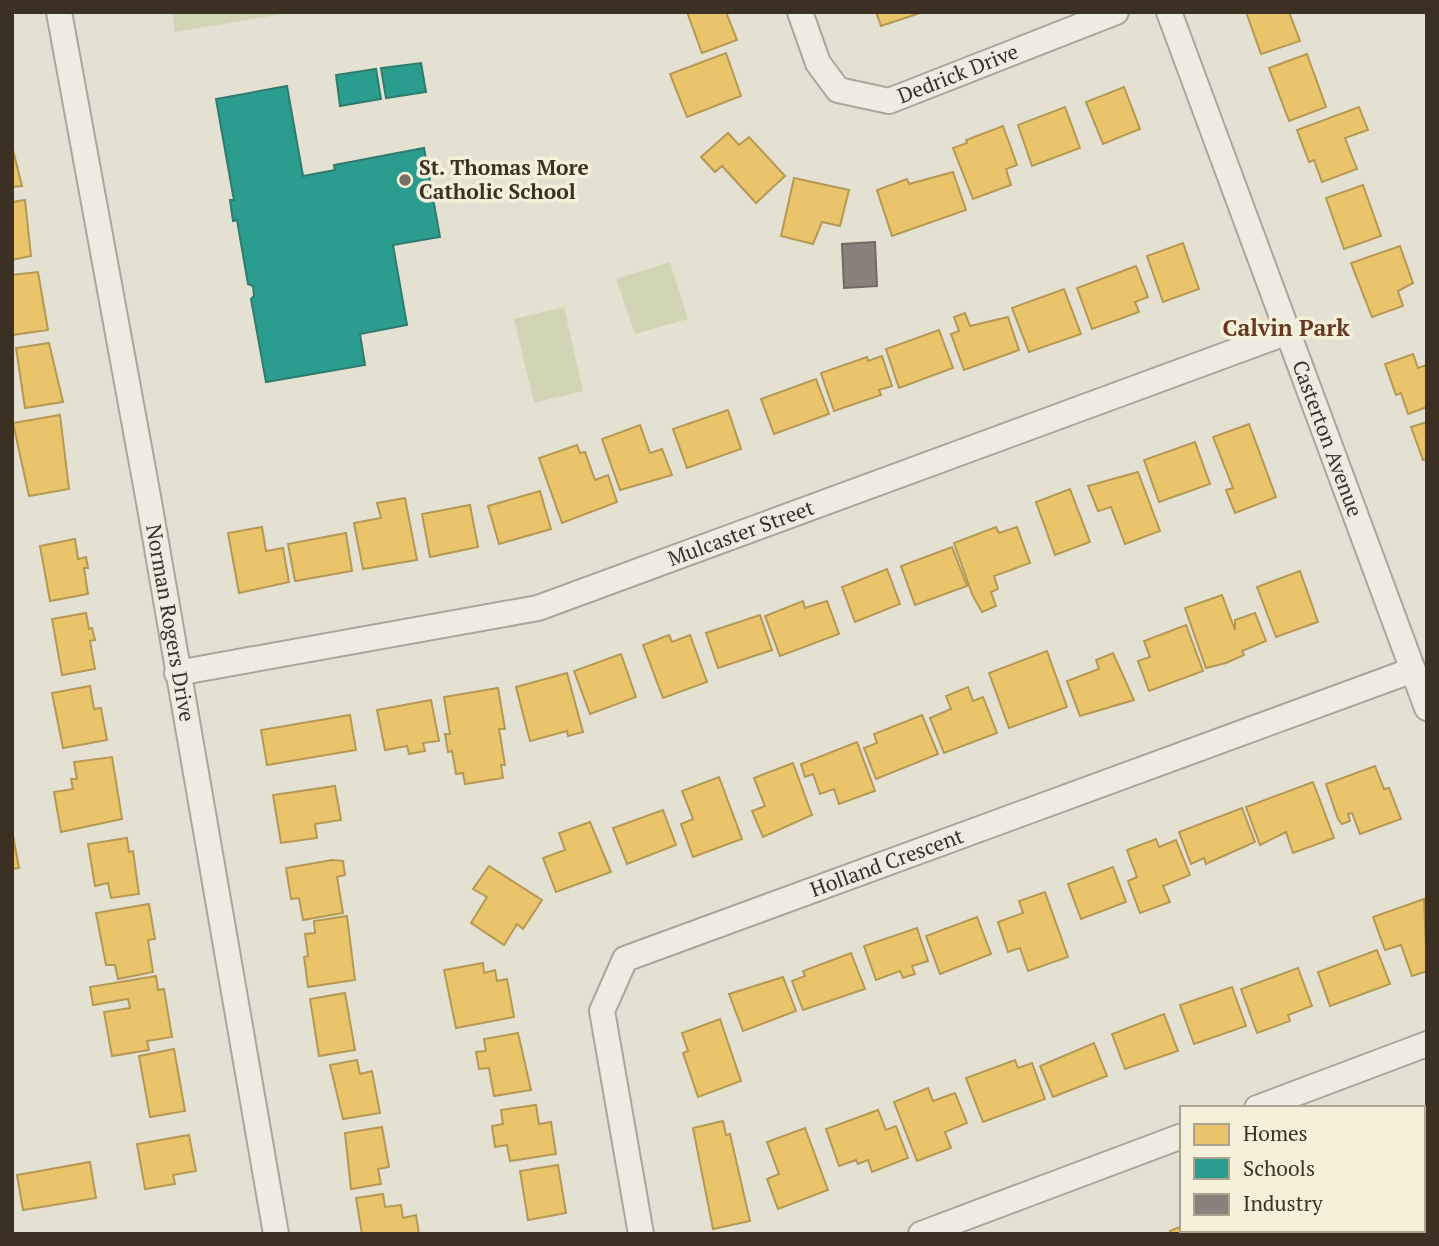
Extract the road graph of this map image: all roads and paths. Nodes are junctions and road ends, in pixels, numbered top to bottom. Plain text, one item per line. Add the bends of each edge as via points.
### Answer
1 (59, 12) edge
2 (800, 12) edge
3 (1116, 12) edge
4 (1169, 12) edge
5 (1288, 332) junction
6 (1413, 670) junction
7 (177, 673) junction
8 (1427, 708) edge
9 (1427, 1044) edge
10 (1262, 1106) edge
11 (1180, 1137) edge
12 (276, 1234) edge
13 (640, 1234) edge
14 (921, 1234) edge

1 - 7 street, Norman Rogers Drive
2 - 3 street, Dedrick Drive via 818,63 838,90 889,101
4 - 5 street, Casterton Avenue
5 - 6 street, Casterton Avenue
5 - 7 street, Mulcaster Street via 538,608
6 - 8 street, Casterton Avenue
6 - 13 street, Holland Crescent via 625,959 602,1011
7 - 12 street, Norman Rogers Drive
9 - 10 street
11 - 14 street

